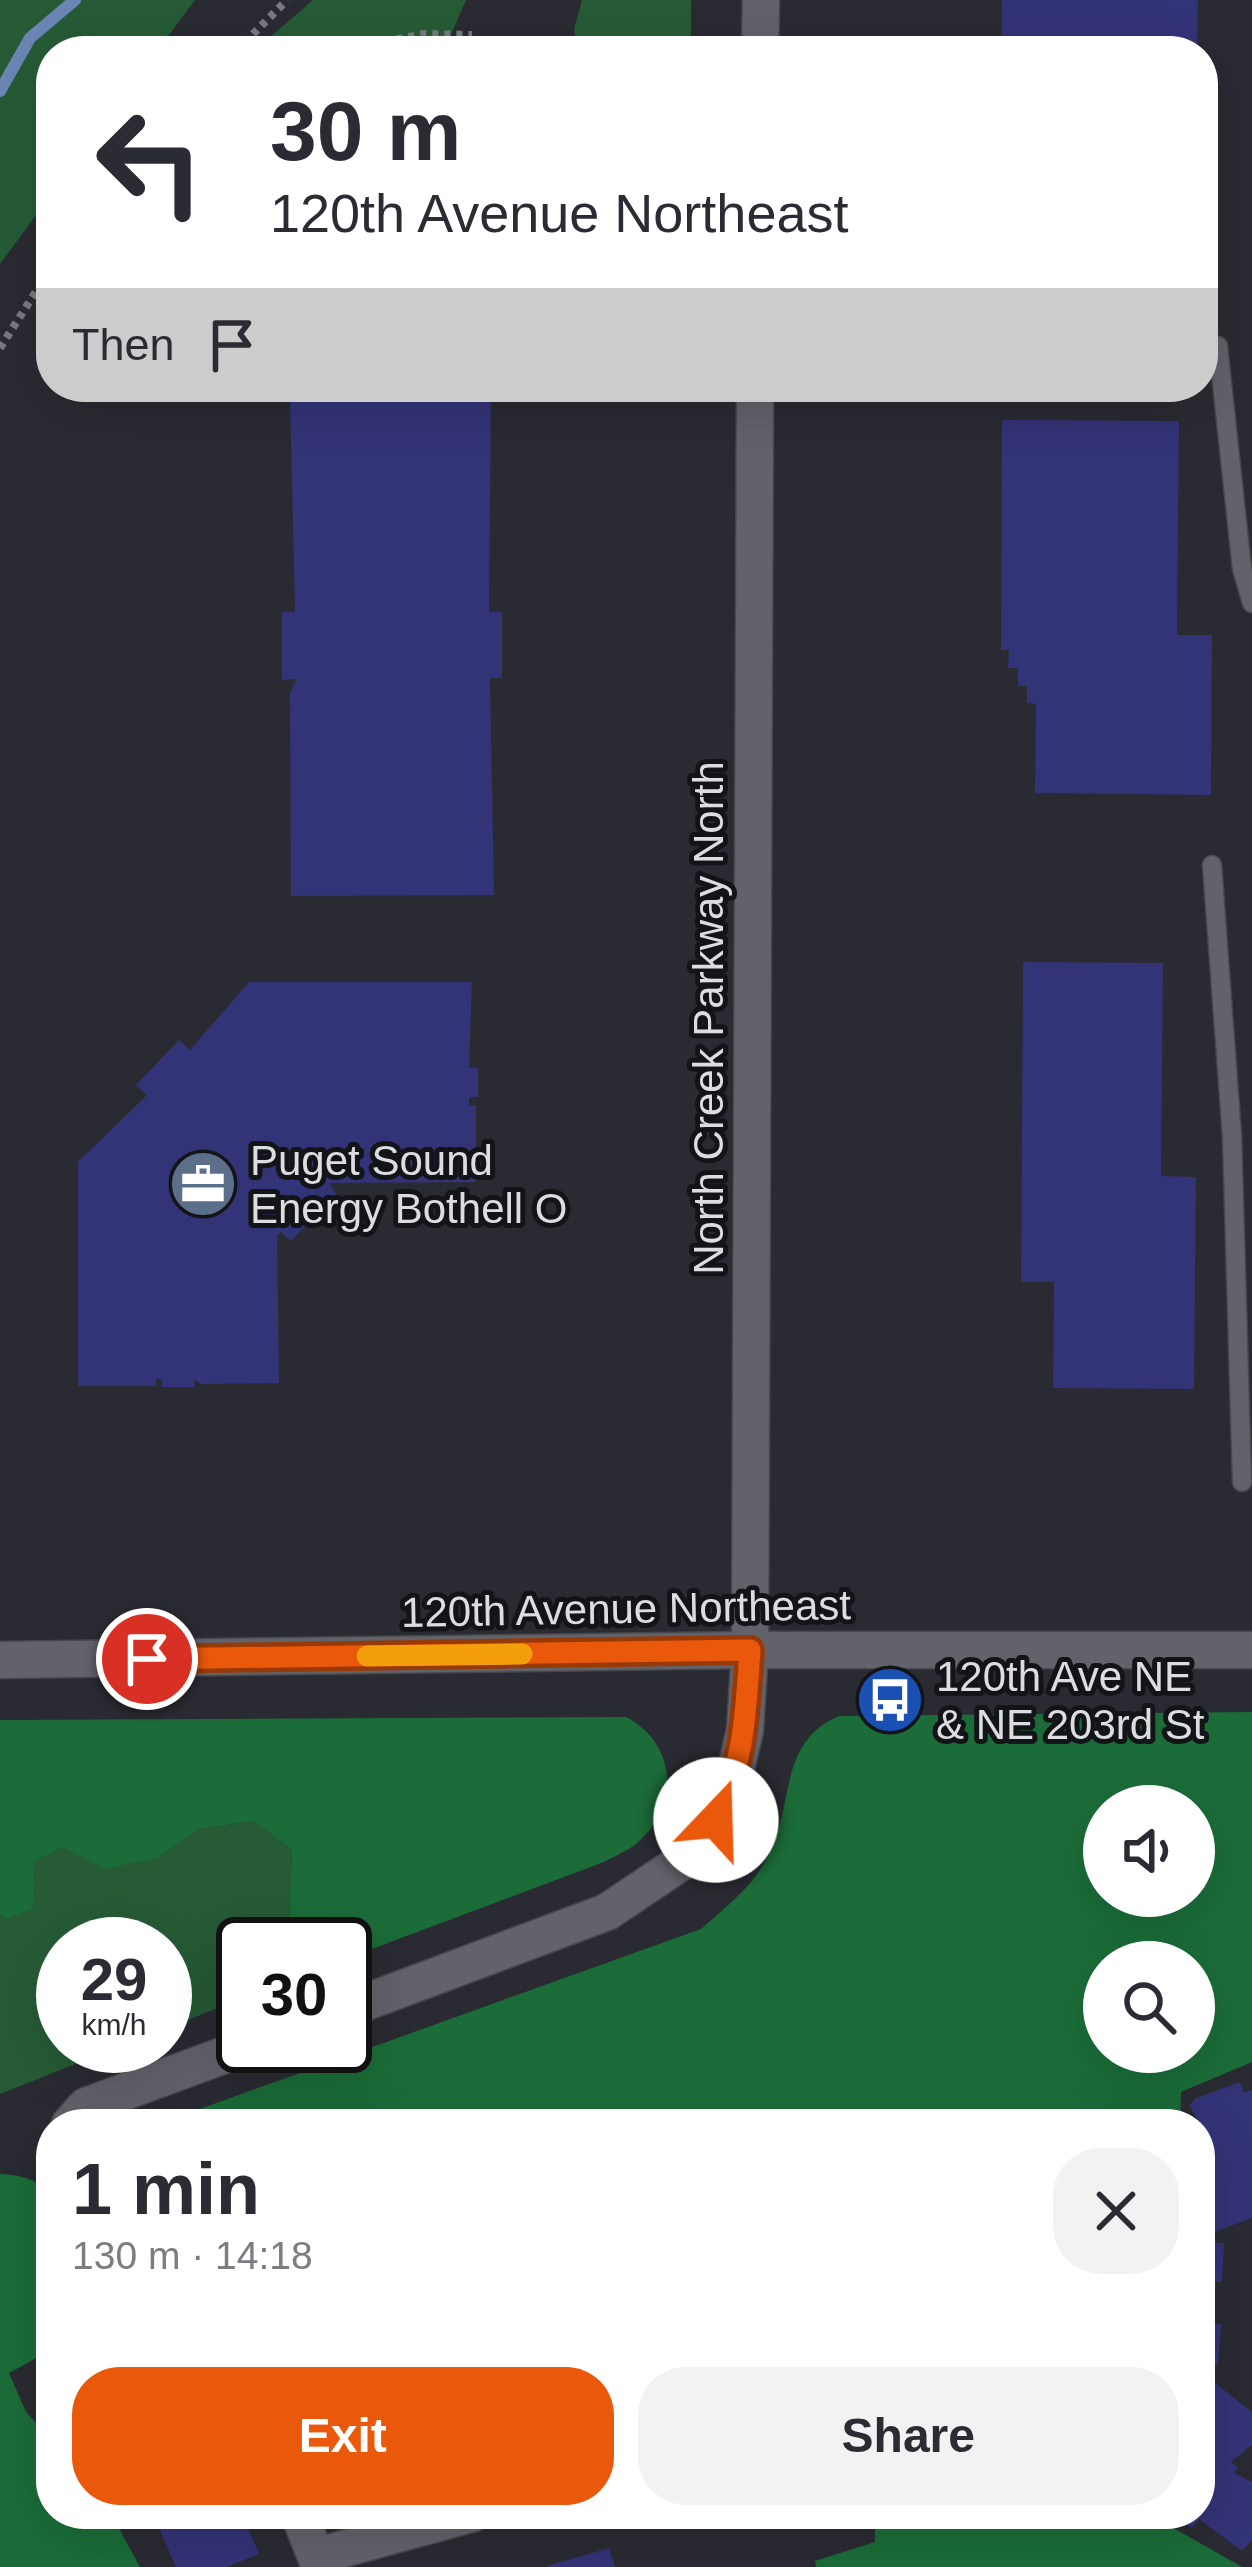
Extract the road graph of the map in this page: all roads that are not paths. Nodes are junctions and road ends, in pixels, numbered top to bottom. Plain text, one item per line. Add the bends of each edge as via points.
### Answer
1 (761, 0) edge
2 (760, 36) edge
3 (1218, 346) dead end
4 (755, 402) edge
5 (1252, 603) edge
6 (1213, 865) dead end
7 (1242, 1482) dead end
8 (750, 1650) junction
9 (1252, 1650) edge
10 (0, 1660) edge
11 (372, 2000) edge
12 (216, 2058) edge
13 (83, 2109) edge
14 (305, 2529) edge
15 (424, 2529) edge
16 (319, 2562) edge

1 - 2 street
3 - 5 lane
4 - 8 street, North Creek Parkway North
6 - 7 lane via 1232,1136
8 - 9 street, 120th Avenue Northeast
8 - 10 street, 120th Avenue Northeast
8 - 11 street, North Creek Parkway North via 731,1791 701,1849 607,1912
12 - 13 street
14 - 16 street
15 - 16 street

